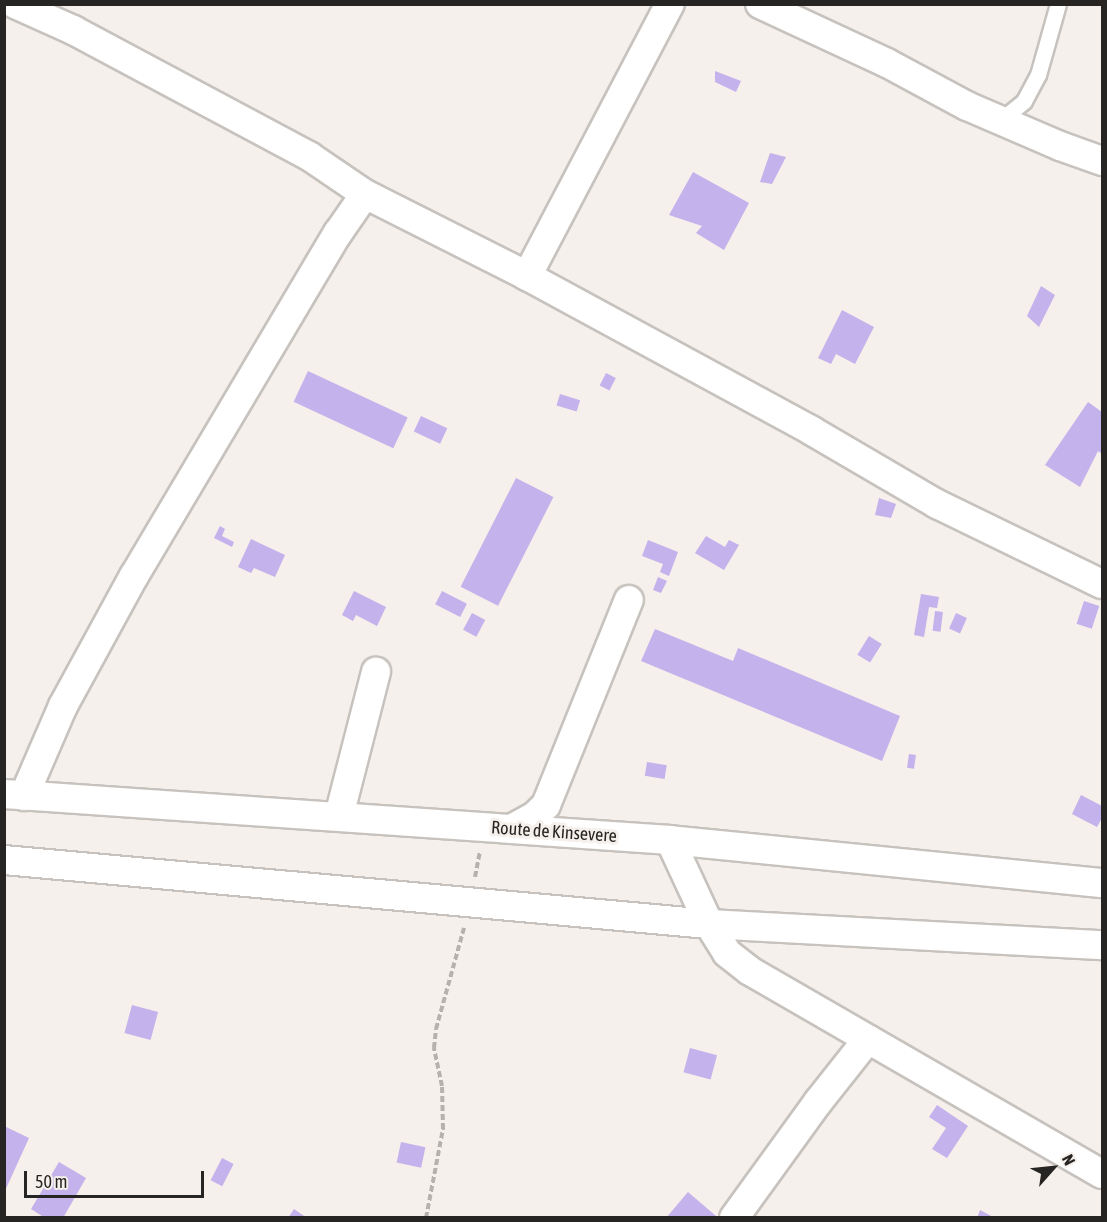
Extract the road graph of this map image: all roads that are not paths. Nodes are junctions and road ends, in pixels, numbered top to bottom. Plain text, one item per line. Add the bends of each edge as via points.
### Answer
1 (15, 4) edge
2 (670, 4) edge
3 (760, 4) edge
4 (1058, 4) edge
5 (1002, 119) junction
6 (1102, 160) edge
7 (365, 194) junction
8 (527, 276) junction
9 (1102, 584) edge
10 (629, 600) dead end
11 (376, 672) dead end
12 (14, 795) edge
13 (339, 816) junction
14 (513, 828) junction
15 (670, 840) junction
16 (4, 860) edge
17 (1102, 884) edge
18 (709, 924) junction
19 (1102, 945) edge
20 (868, 1039) junction
21 (1102, 1174) edge
22 (734, 1218) edge

1 - 7 street via 73,30 309,156
2 - 8 street
3 - 5 street via 887,63 967,106
4 - 5 lane via 1038,75 1024,101
5 - 6 street
7 - 8 street
7 - 12 street via 134,576
8 - 9 street via 812,431 937,504
10 - 14 street via 546,805 536,816
11 - 13 street
12 - 13 street, Route de Kinsevere
13 - 14 street, Route de Kinsevere
14 - 15 street, Route de Kinsevere
15 - 17 street, Route de Kinsevere
15 - 18 street
16 - 18 street
18 - 19 street
18 - 20 street via 727,953 750,971
20 - 21 street
20 - 22 street

